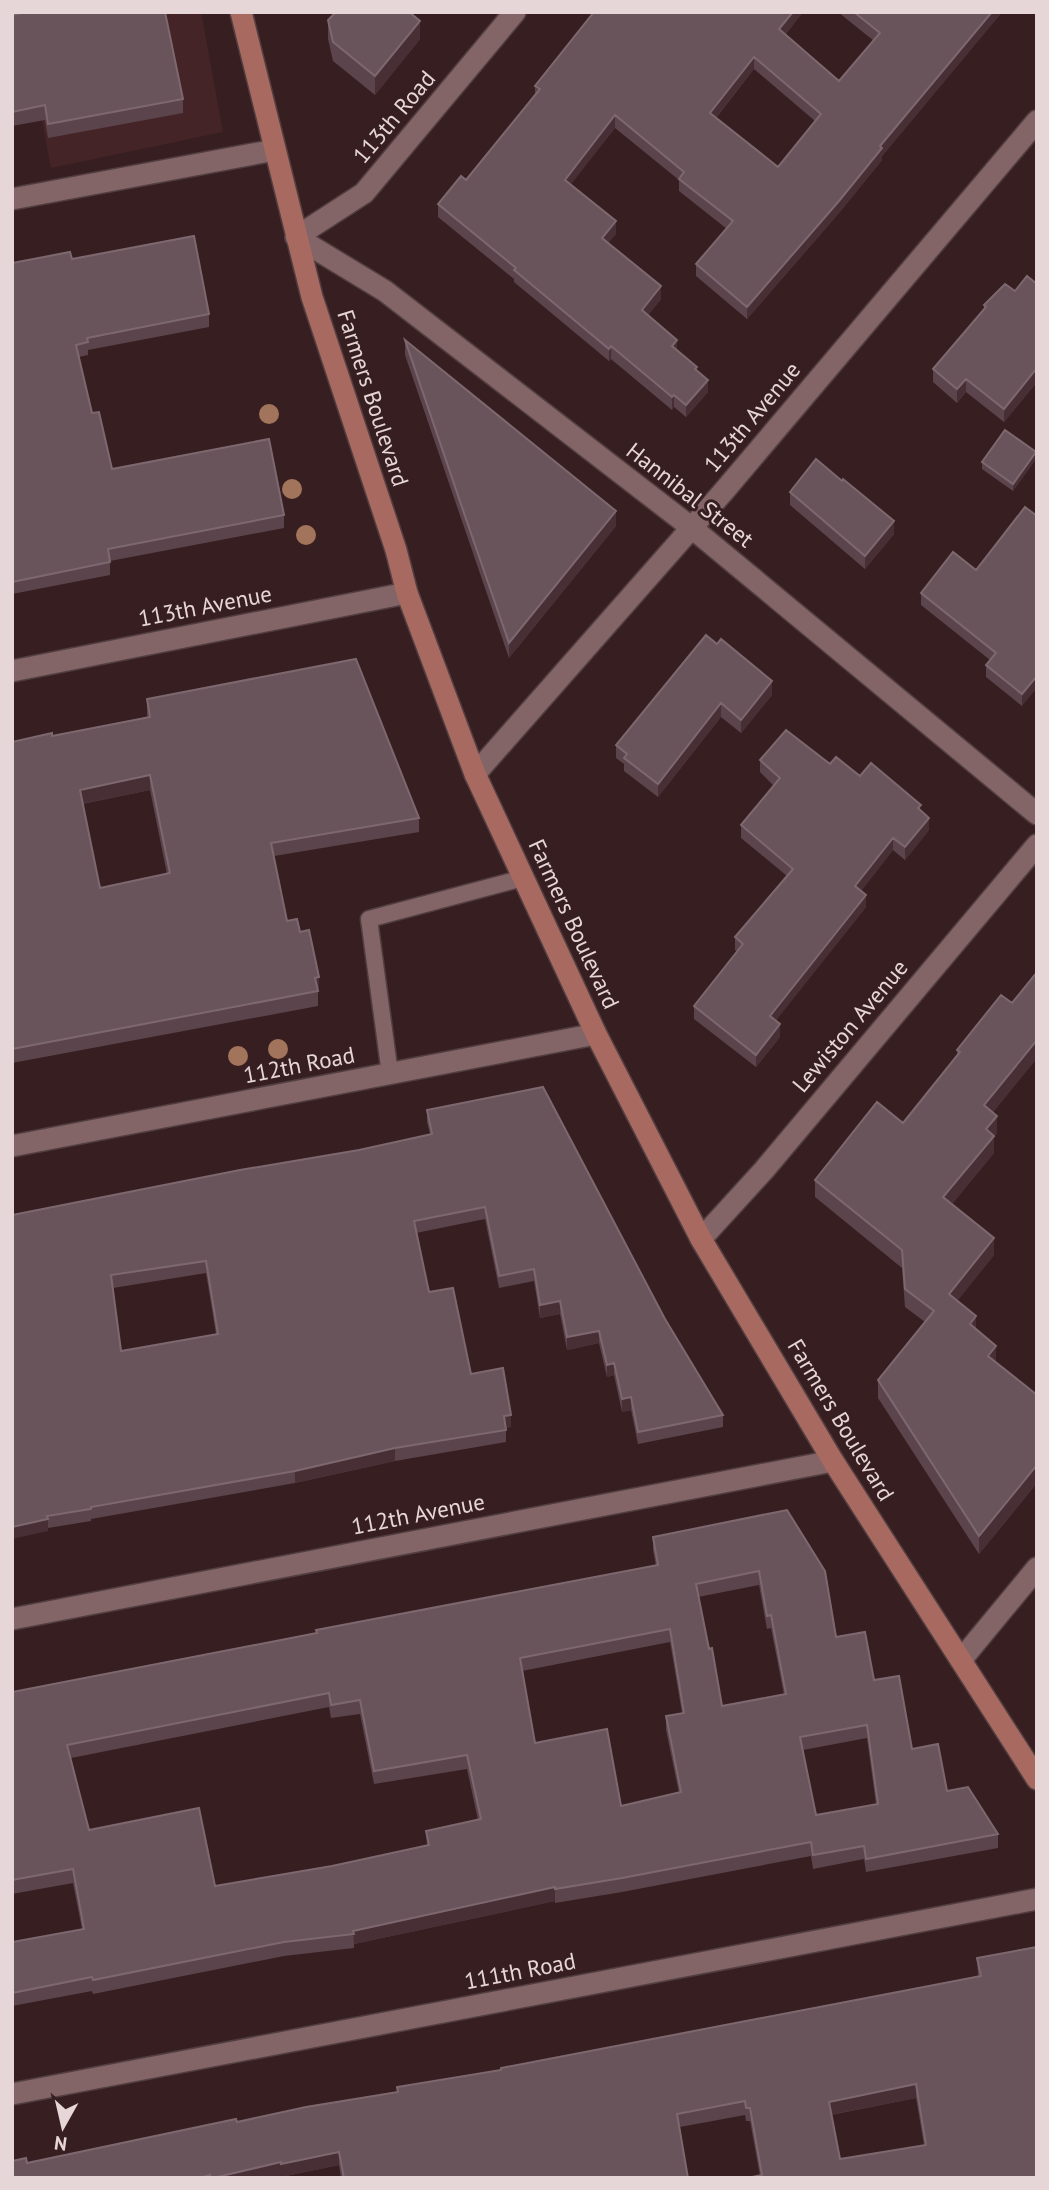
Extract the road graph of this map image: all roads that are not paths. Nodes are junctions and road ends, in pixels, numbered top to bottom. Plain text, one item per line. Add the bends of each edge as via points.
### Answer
1 (241, 12) edge
2 (515, 12) edge
3 (1037, 121) edge
4 (275, 150) junction
5 (12, 200) edge
6 (296, 237) junction
7 (692, 528) junction
8 (407, 593) junction
9 (12, 671) edge
10 (475, 774) junction
11 (1037, 814) edge
12 (1037, 845) edge
13 (523, 878) junction
14 (596, 1034) junction
15 (390, 1074) junction
16 (12, 1146) edge
17 (701, 1239) junction
18 (833, 1461) junction
19 (1037, 1568) edge
20 (12, 1619) edge
21 (961, 1660) junction
22 (1037, 1779) edge
23 (1037, 1899) edge
24 (12, 2094) edge

1 - 4 main road, Farmers Boulevard
2 - 6 street, 113th Road via 364,193
3 - 7 street, 113th Avenue
4 - 5 street
4 - 6 main road, Farmers Boulevard
6 - 7 street, Hannibal Street via 394,299
6 - 8 main road, Farmers Boulevard
7 - 10 street, 113th Avenue
7 - 11 street, Hannibal Street
8 - 9 street, 113th Avenue
8 - 10 main road, Farmers Boulevard
10 - 13 main road, Farmers Boulevard
12 - 17 street, Lewiston Avenue
13 - 14 main road, Farmers Boulevard
13 - 15 lane via 369,919
14 - 15 street, 112th Road
14 - 17 main road, Farmers Boulevard
15 - 16 street, 112th Road
17 - 18 main road, Farmers Boulevard
18 - 20 street, 112th Avenue
18 - 21 main road, Farmers Boulevard
19 - 21 street
21 - 22 main road, Farmers Boulevard
23 - 24 street, 111th Road

